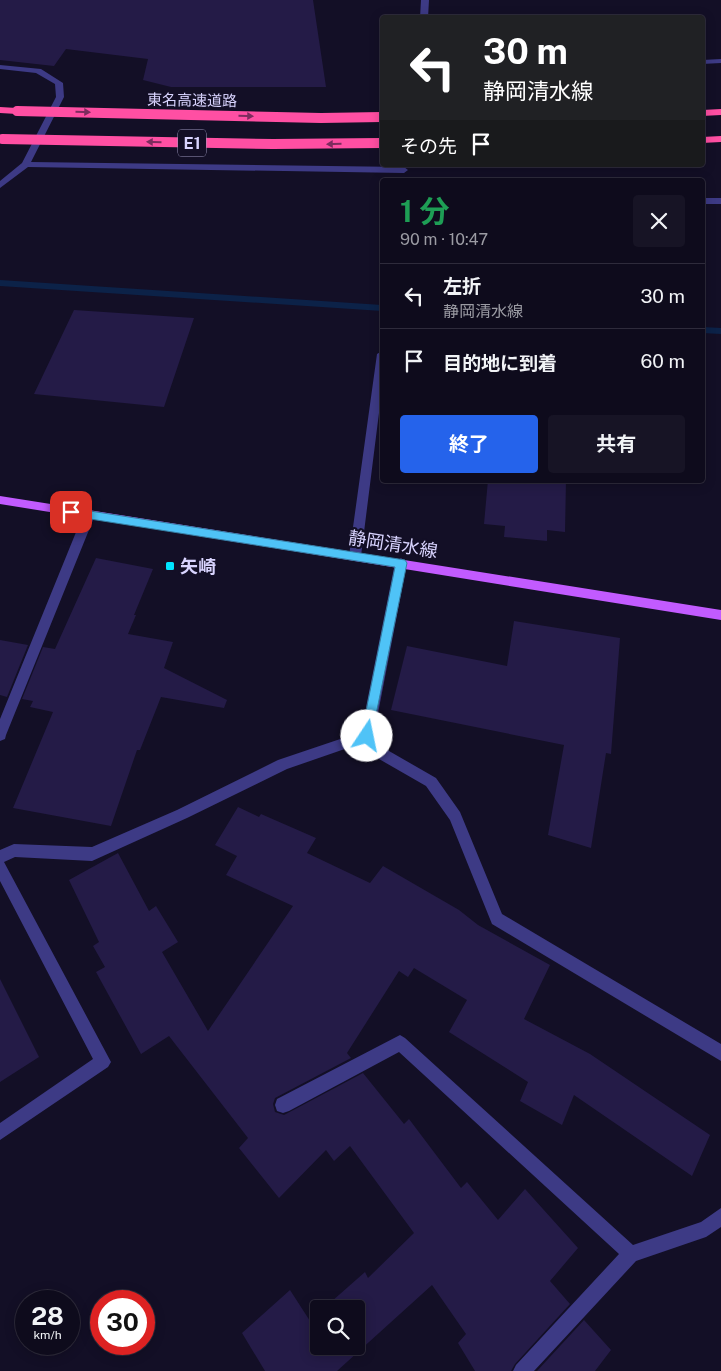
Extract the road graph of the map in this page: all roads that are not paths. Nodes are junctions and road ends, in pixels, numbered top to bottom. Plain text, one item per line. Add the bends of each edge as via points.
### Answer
1 (425, 0) edge
2 (424, 15) edge
3 (721, 61) edge
4 (705, 62) edge
5 (0, 67) edge
6 (0, 110) edge
7 (721, 112) edge
8 (705, 113) edge
9 (380, 117) edge
10 (1, 139) edge
11 (721, 139) edge
12 (705, 140) edge
13 (380, 143) edge
14 (26, 164) junction
15 (405, 168) edge
16 (0, 185) edge
17 (705, 201) edge
18 (721, 201) edge
19 (380, 369) edge
20 (0, 500) edge
21 (89, 515) junction
22 (355, 556) junction
23 (401, 563) junction
24 (721, 614) edge
25 (0, 735) edge
26 (367, 736) junction
27 (0, 857) edge
28 (0, 867) edge
29 (721, 1053) edge
30 (283, 1105) dead end
31 (0, 1132) edge
32 (721, 1216) edge
33 (631, 1254) junction
34 (522, 1371) edge

1 - 2 street
3 - 4 street
5 - 14 street via 38,71 59,83 60,97
6 -> 9 highway, 東名高速道路 / E1, bridge
7 - 8 highway
13 -> 10 highway, E1, bridge
11 - 12 highway
14 - 15 street
14 - 16 street
17 - 18 street
19 - 22 street
20 - 21 main road, 静岡清水線
21 - 22 main road, 静岡清水線
21 - 25 street
22 - 23 main road, 静岡清水線
23 - 24 main road, 静岡清水線
23 - 26 street
26 - 27 street via 283,764 92,854 14,850
26 - 29 street via 384,755 431,782 436,789 455,816 496,919
28 - 31 street via 103,1062
30 - 33 street via 400,1044
32 - 33 street via 706,1229
33 - 34 street

